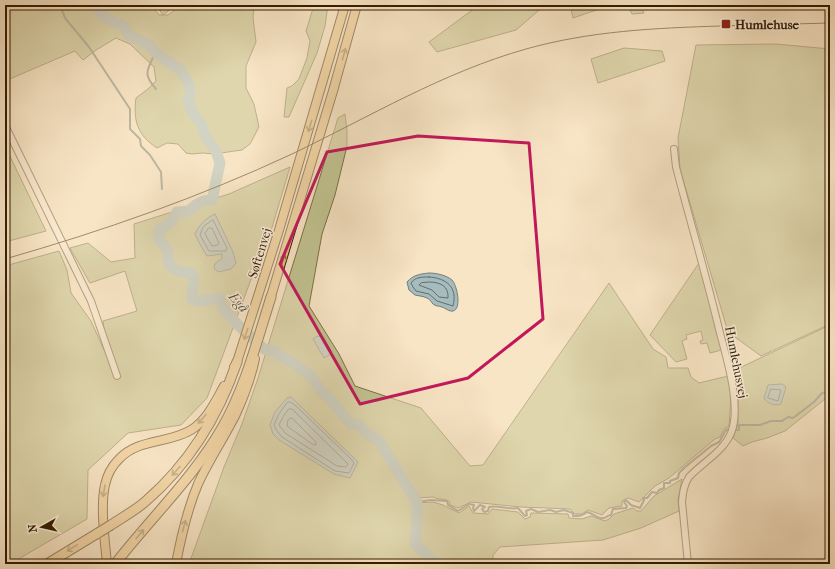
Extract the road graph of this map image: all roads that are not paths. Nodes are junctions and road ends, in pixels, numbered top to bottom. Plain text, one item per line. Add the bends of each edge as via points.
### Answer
1 (345, 5) edge
2 (357, 5) edge
3 (5, 125) edge
4 (674, 149) dead end
5 (271, 297) joint
6 (237, 362) junction
7 (250, 371) junction
8 (117, 376) dead end
9 (47, 564) edge
10 (107, 564) edge
11 (115, 564) edge
12 (176, 564) edge
13 (688, 564) edge

1 -> 6 main road, Søftenvej
5 -> 2 main road, Søftenvej
3 - 8 street via 91,301
4 - 13 street, Humlehusvej via 676,167 730,374 735,412 732,432 726,444 695,470 682,493
5 - 7 highway
6 -> 9 highway, bridge via 215,414 195,448 177,470 146,501
6 -> 10 main road, Søftenvej via 211,409 198,424 182,434 140,445 113,465 103,497
11 -> 7 highway via 212,445
12 -> 7 main road via 190,504 206,467 236,414

